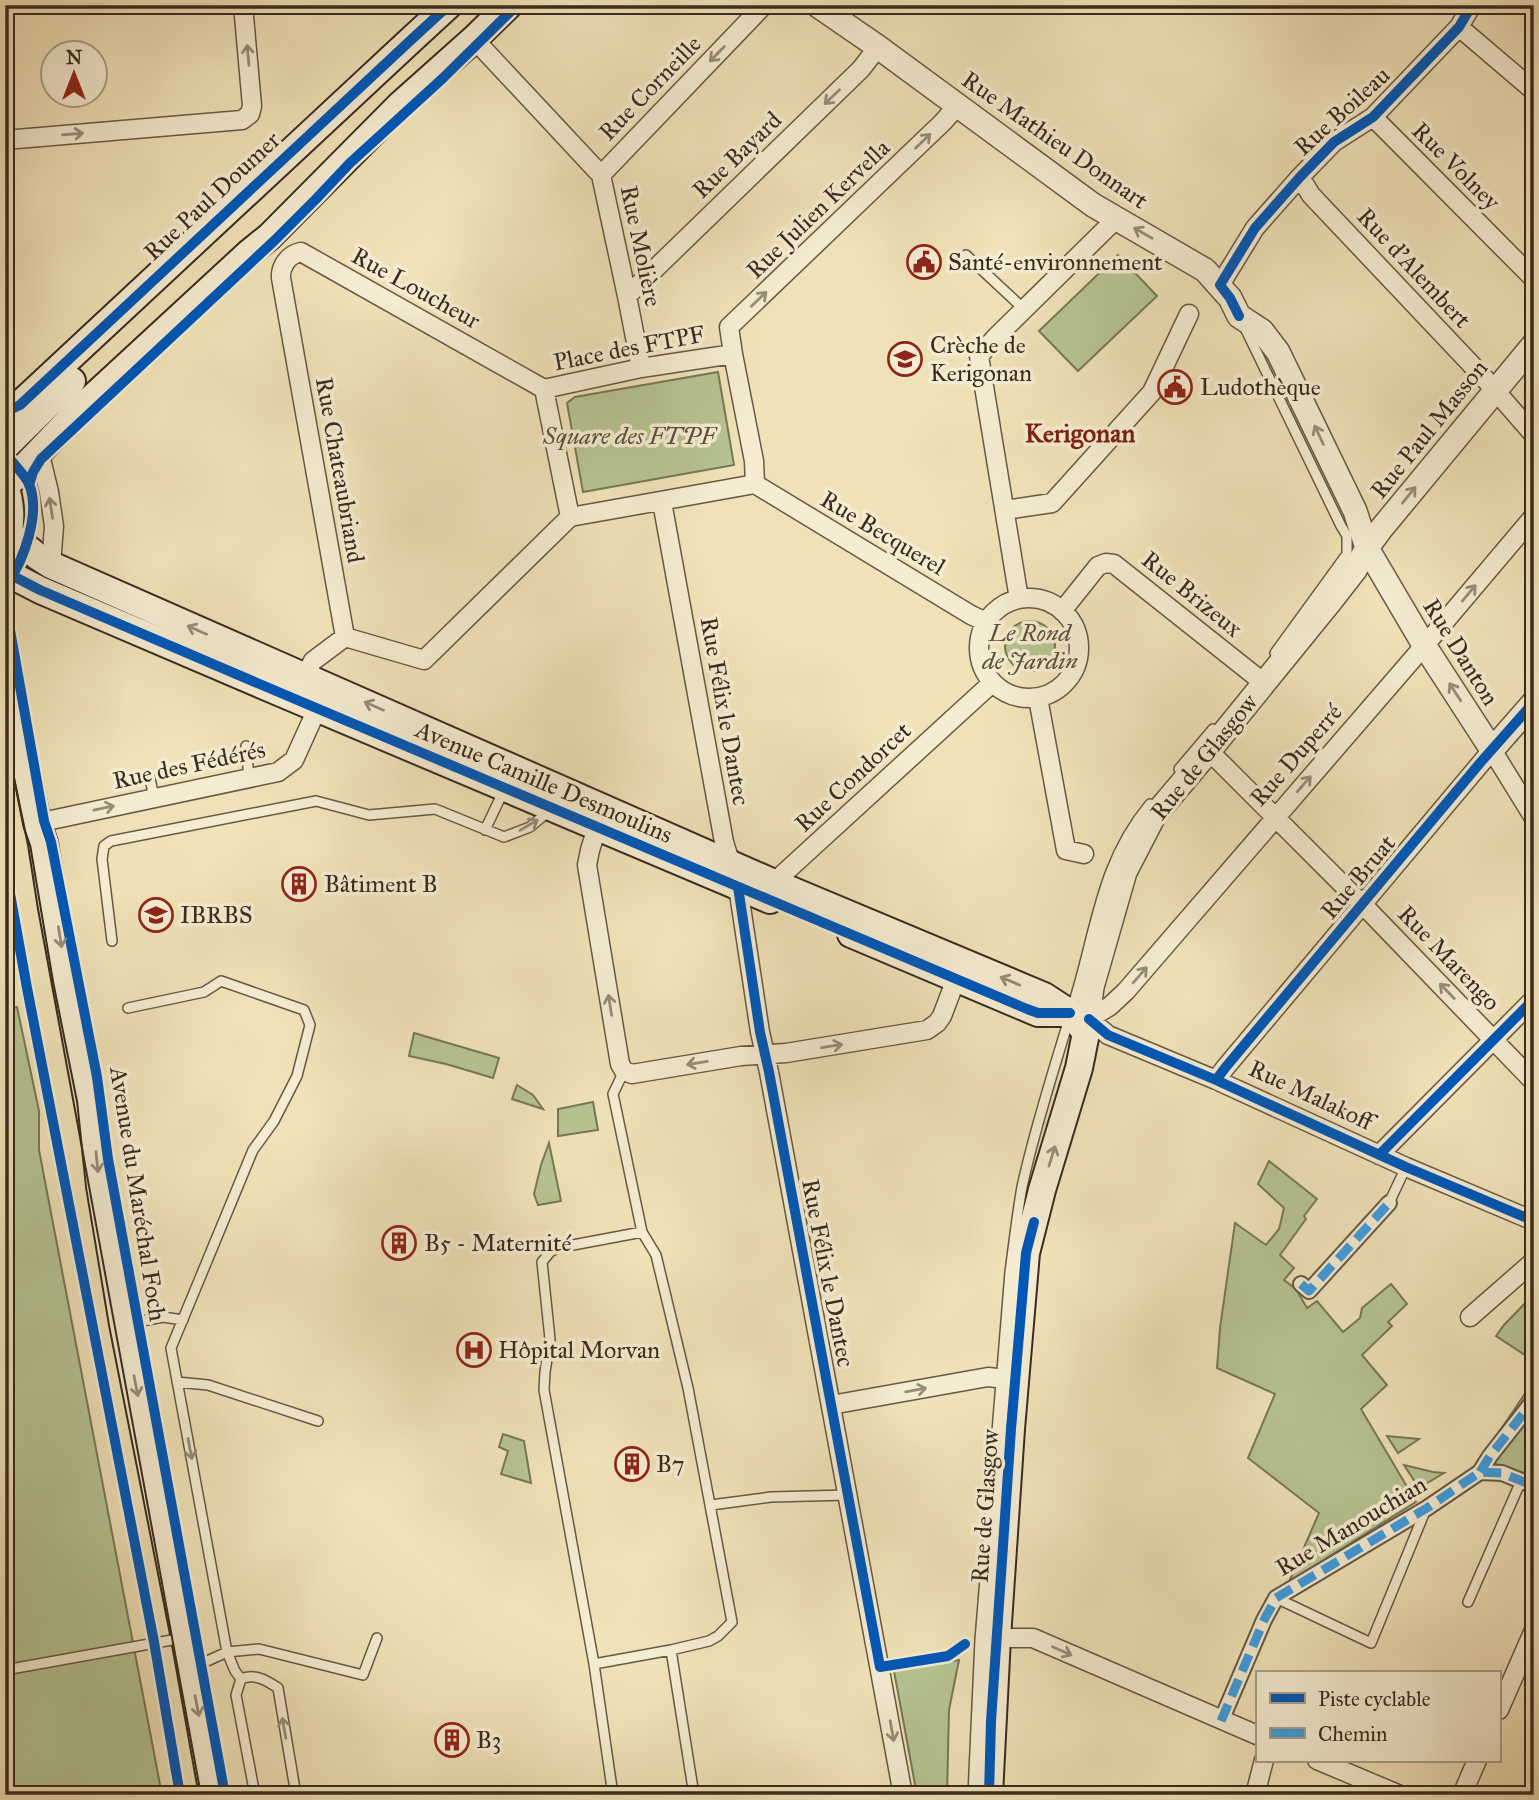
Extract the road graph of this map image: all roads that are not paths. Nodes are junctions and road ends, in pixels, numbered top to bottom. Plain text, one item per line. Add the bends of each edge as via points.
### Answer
1 (243, 5) edge
2 (450, 5) edge
3 (509, 5) edge
4 (764, 5) edge
5 (817, 5) edge
6 (1472, 5) edge
7 (1459, 27) junction
8 (474, 39) junction
9 (878, 47) junction
10 (1534, 91) edge
11 (400, 105) junction
12 (958, 105) junction
13 (1373, 117) junction
14 (5, 141) edge
15 (601, 175) junction
16 (1300, 177) junction
17 (1117, 218) junction
18 (270, 236) junction
19 (966, 254) dead end
20 (289, 258) junction
21 (1534, 279) edge
22 (1220, 285) junction
23 (148, 296) junction
24 (627, 296) junction
25 (1024, 310) junction
26 (1189, 314) dead end
27 (1239, 316) junction
28 (1534, 344) edge
29 (733, 354) junction
30 (641, 368) junction
31 (544, 389) junction
32 (1494, 390) junction
33 (5, 418) edge
34 (1534, 435) edge
35 (20, 449) edge
36 (755, 484) junction
37 (6, 486) edge
38 (662, 502) junction
39 (1005, 510) junction
40 (1534, 516) edge
41 (570, 517) junction
42 (7, 538) edge
43 (1367, 548) junction
44 (51, 565) junction
45 (5, 576) edge
46 (1019, 599) junction
47 (1062, 611) junction
48 (986, 622) junction
49 (345, 637) junction
50 (1424, 645) junction
51 (5, 658) edge
52 (1270, 659) dead end
53 (305, 676) junction
54 (1261, 676) junction
55 (992, 683) junction
56 (1038, 698) junction
57 (1239, 698) dead end
58 (1534, 702) edge
59 (317, 709) junction
60 (1222, 719) dead end
61 (246, 746) dead end
62 (1492, 750) junction
63 (1209, 751) junction
64 (150, 778) dead end
65 (249, 778) junction
66 (511, 779) junction
67 (1168, 782) dead end
68 (1159, 793) dead end
69 (154, 798) junction
70 (552, 808) junction
71 (600, 817) junction
72 (1275, 817) junction
73 (1534, 818) edge
74 (37, 823) junction
75 (485, 830) junction
76 (1084, 854) dead end
77 (734, 875) junction
78 (774, 883) junction
79 (1363, 904) junction
80 (112, 941) dead end
81 (956, 979) junction
82 (1534, 999) edge
83 (128, 1008) dead end
84 (1082, 1022) junction
85 (1494, 1040) junction
86 (764, 1054) junction
87 (624, 1071) junction
88 (1216, 1080) junction
89 (1534, 1082) edge
90 (1379, 1155) junction
91 (1406, 1167) junction
92 (1389, 1203) joint
93 (1534, 1221) edge
94 (642, 1233) junction
95 (1534, 1261) edge
96 (1301, 1283) dead end
97 (1470, 1317) dead end
98 (183, 1320) junction
99 (123, 1324) junction
100 (1008, 1379) junction
101 (177, 1382) junction
102 (1534, 1400) edge
103 (831, 1405) junction
104 (318, 1421) dead end
105 (1480, 1472) junction
106 (1528, 1484) edge
107 (848, 1495) junction
108 (711, 1505) junction
109 (1427, 1508) junction
110 (1276, 1598) junction
111 (1468, 1602) dead end
112 (1534, 1630) edge
113 (185, 1638) junction
114 (377, 1638) dead end
115 (997, 1638) junction
116 (671, 1650) junction
117 (227, 1652) junction
118 (189, 1664) junction
119 (594, 1664) junction
120 (5, 1670) edge
121 (241, 1679) junction
122 (1500, 1708) edge
123 (1221, 1721) junction
124 (1256, 1735) edge
125 (1263, 1762) edge
126 (1322, 1762) edge
127 (1476, 1762) edge
128 (209, 1794) edge
129 (255, 1795) edge
130 (296, 1795) edge
131 (613, 1795) edge
132 (694, 1795) edge
133 (903, 1795) edge
134 (973, 1795) edge
135 (989, 1795) edge
136 (1255, 1795) edge
137 (1400, 1795) edge
138 (1462, 1795) edge

14 -> 1 street via 242,120 252,106
2 - 23 main road via 412,38 381,90
3 - 8 main road
4 -> 15 street, Rue Corneille
5 - 9 street, Rue Mathieu Donnart
6 - 7 street, Rue Boileau
7 - 10 street
7 - 13 street, Rue Boileau
8 - 11 main road
8 - 15 street
9 - 12 street, Rue Mathieu Donnart
9 -> 24 street, Rue Bayard via 861,69
11 - 18 main road
11 - 35 main road via 357,134 216,261
12 - 17 street, Rue Mathieu Donnart
29 -> 12 street, Rue Julien Kervella via 729,327
13 - 16 street, Rue Boileau via 1334,142
13 - 21 street, Rue Volney
15 - 24 street, Rue Molière
16 - 22 street, Rue Boileau via 1255,228
16 - 32 street, Rue d'Alembert via 1311,195
22 -> 17 street, Rue Mathieu Donnart via 1205,270
17 - 25 street
18 - 20 street
18 - 35 main road via 81,408
19 - 25 lane
20 - 31 street, Rue Loucheur via 298,252 309,257
20 - 49 street, Rue Chateaubriand via 280,271 281,278
22 - 27 street, Rue Mathieu Donnart
23 - 33 main road, Rue Paul Doumer
23 - 35 main road
24 - 30 street, Rue Molière
25 - 39 street via 979,356
26 - 39 street via 1152,392 1052,503
43 -> 27 street, Rue Mathieu Donnart via 1355,511 1278,352 1262,331
27 - 52 lane via 1348,536 1347,554
28 - 32 street, Rue Paul Masson
29 - 30 street, Place des FTPF
29 - 36 street, Place des FTPF
30 - 31 street, Place des FTPF
31 - 41 street, Place des FTPF
32 - 34 street, Rue d'Alembert
43 -> 32 street, Rue Paul Masson
35 - 37 main road
44 -> 35 street via 54,526 49,492
36 - 38 street
36 - 48 street, Rue Becquerel
37 - 42 main road via 10,508
38 - 41 street
38 - 77 street, Rue Félix le Dantec via 724,842
39 - 46 street
50 -> 40 street, Rue Duperré
41 - 49 street via 424,660
42 - 44 main road, Avenue Camille Desmoulins
43 - 50 street, Rue Danton
43 - 54 street, Rue de Glasgow via 1355,570
53 -> 44 main road, Avenue Camille Desmoulins
45 - 59 main road, Avenue Camille Desmoulins
46 - 47 street via 1035,598
46 - 48 street via 994,611
47 - 54 street, Rue Brizeux via 1098,566 1114,564
47 - 56 street via 1079,638 1075,670 1053,693
48 - 55 street via 978,654
49 - 53 street via 313,661
62 -> 50 street, Rue Danton
72 -> 50 street, Rue Duperré
51 - 74 main road, Avenue du Maréchal Foch
53 - 59 lane
66 -> 53 main road, Avenue Camille Desmoulins
54 - 57 lane
54 - 63 street, Rue de Glasgow
55 - 56 street via 1005,693
55 - 78 street, Rue Condorcet
56 - 76 street via 1066,850
58 - 62 street, Rue Bruat
59 - 65 street, Rue des Fédérés via 294,760 278,772
59 - 66 main road, Avenue Camille Desmoulins
60 - 67 lane
61 - 65 lane
62 - 73 street, Rue Danton
62 - 79 street, Rue Bruat
63 - 72 street, Rue Marengo
63 - 84 street, Rue de Glasgow via 1154,816 1125,872
64 - 69 lane
65 - 69 street, Rue des Fédérés
66 - 70 main road, Avenue Camille Desmoulins
66 - 71 main road, Avenue Camille Desmoulins
66 - 75 lane
68 - 84 lane via 1112,865 1079,983
74 -> 69 street, Rue des Fédérés
70 - 71 main road, Avenue Camille Desmoulins
75 -> 70 lane via 504,837 530,827
71 - 77 main road, Avenue Camille Desmoulins
87 -> 71 street via 587,865
72 - 79 street, Rue Marengo
84 -> 72 street, Rue Duperré via 1126,991
74 -> 99 main road, Avenue du Maréchal Foch via 90,1100
75 - 80 lane via 435,809 369,815 316,801 111,841 104,846 102,859
77 - 78 main road, Avenue Camille Desmoulins
77 - 81 main road, Avenue Camille Desmoulins
77 - 86 street, Rue Félix le Dantec
84 -> 78 main road, Avenue Camille Desmoulins via 1044,996
85 -> 79 street, Rue Marengo
79 - 88 street, Rue Bruat
81 - 84 main road, Avenue Camille Desmoulins via 1038,1013
86 -> 81 street via 927,1030 942,1016
82 - 85 street
83 - 98 lane via 204,992 221,981 304,1010 310,1025 297,1076 253,1150
84 - 88 street, Rue Malakoff
84 - 100 main road, Rue de Glasgow via 1079,1068 1026,1254
85 - 89 street, Rue Marengo
85 - 90 street
86 -> 87 street via 632,1074
86 - 103 street, Rue Félix le Dantec
87 - 94 lane via 612,1094
88 - 90 street, Rue Malakoff
90 - 91 street, Rue Malakoff
91 - 92 lane
91 - 93 street, Rue Malakoff
92 - 96 street via 1309,1291
94 - 108 lane via 656,1255
94 - 119 lane via 557,1248 542,1262 550,1339 544,1390
95 - 97 street
98 - 99 lane via 163,1317
98 - 101 lane via 171,1348
99 -> 113 main road, Avenue du Maréchal Foch
103 -> 100 street via 979,1378
100 - 115 main road, Rue de Glasgow
100 - 134 lane, Rue de Glasgow via 980,1652
101 - 104 lane via 208,1385
101 -> 117 lane
102 - 105 street
103 - 107 street, Rue Félix le Dantec
105 - 106 street via 1502,1473
105 - 109 street, Rue Manouchian
106 - 111 lane
107 - 108 lane via 771,1497
107 -> 133 street, Rue Félix le Dantec
108 - 116 lane via 732,1622 709,1641
109 - 110 street, Rue Manouchian
109 - 110 lane via 1371,1643
110 - 123 street, Rue Manouchian
112 - 122 street
113 - 118 main road, Avenue du Maréchal Foch
113 - 120 lane
114 - 117 lane via 362,1675 259,1649
115 -> 123 street via 1033,1638
115 - 135 main road, Rue de Glasgow
116 - 119 lane
116 - 132 lane
117 - 118 lane
117 - 121 lane
118 -> 128 main road, Avenue du Maréchal Foch
119 - 131 lane
121 - 129 lane via 236,1695
130 -> 121 lane via 278,1688 266,1680
123 - 124 street
125 - 136 street
126 - 137 street
127 - 138 street

